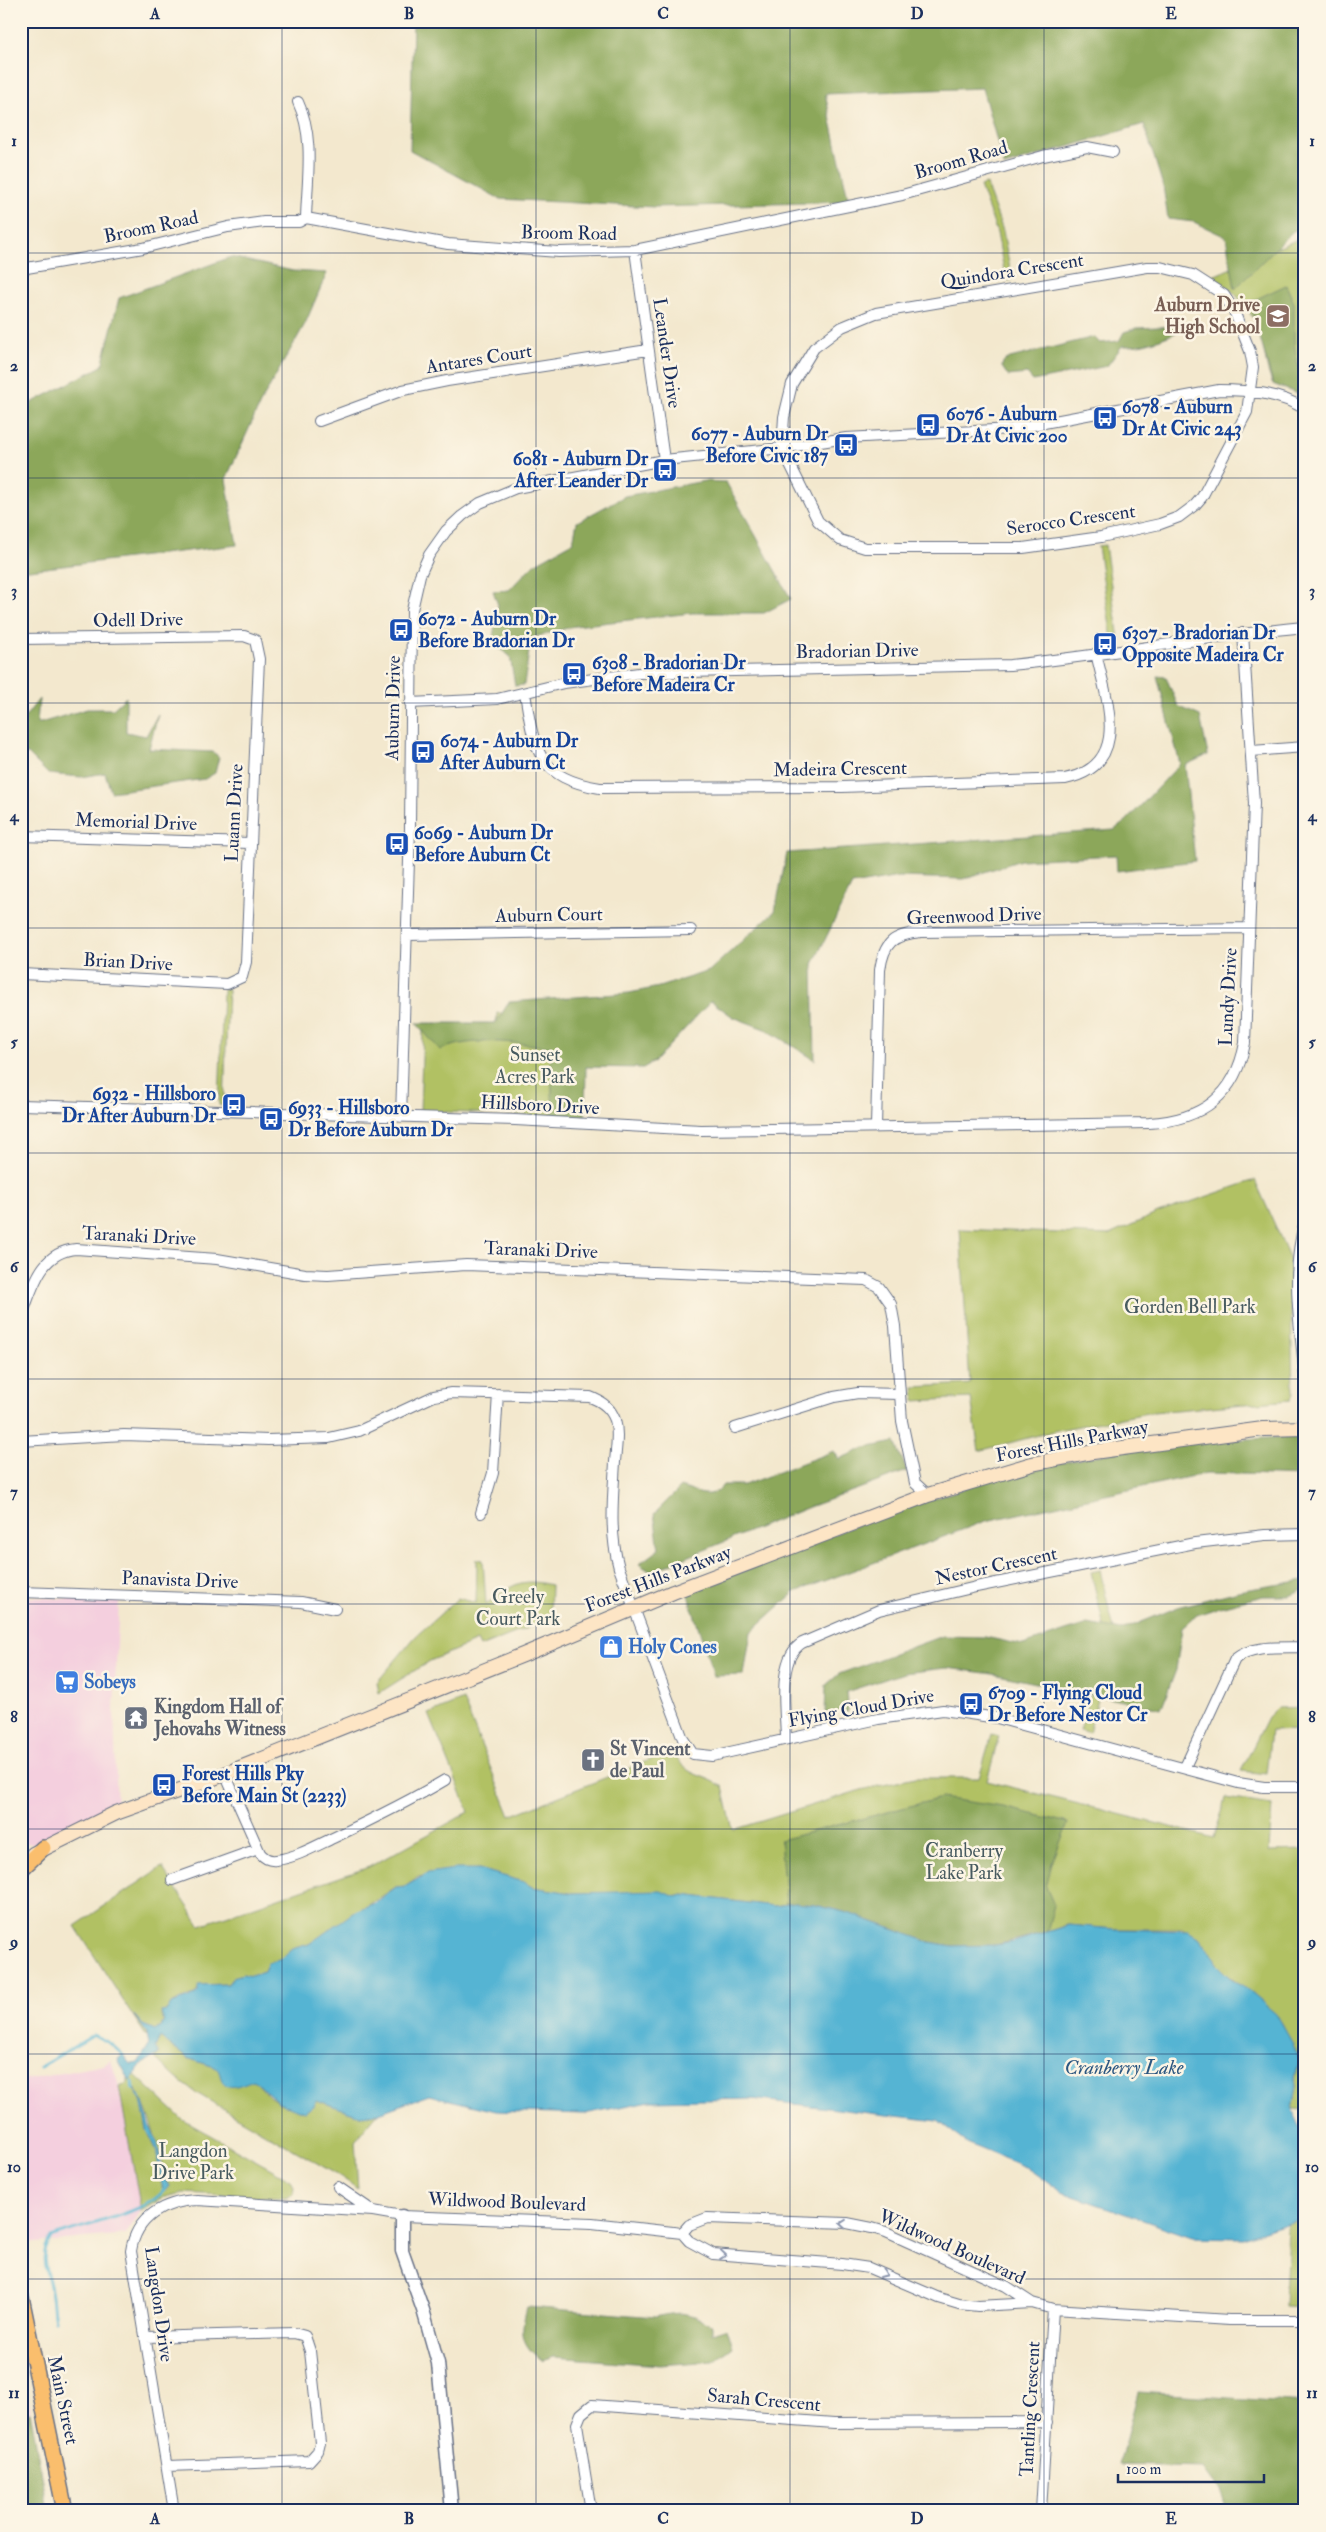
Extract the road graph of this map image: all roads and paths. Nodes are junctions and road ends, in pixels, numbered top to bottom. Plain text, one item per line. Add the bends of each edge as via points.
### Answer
1 (298, 102) dead end
2 (1113, 152) dead end
3 (306, 218) junction
4 (635, 250) junction
5 (21, 269) edge
6 (648, 350) junction
7 (1251, 391) junction
8 (1305, 409) edge
9 (319, 421) dead end
10 (782, 448) junction
11 (664, 460) junction
12 (1305, 627) edge
13 (1243, 633) junction
14 (21, 639) edge
15 (255, 640) joint
16 (1096, 653) junction
17 (525, 693) junction
18 (410, 703) junction
19 (1305, 747) edge
20 (1252, 751) junction
21 (21, 836) edge
22 (250, 843) junction
23 (1249, 928) junction
24 (691, 930) dead end
25 (407, 935) junction
26 (21, 974) edge
27 (233, 982) joint
28 (21, 1105) edge
29 (401, 1117) junction
30 (876, 1127) junction
31 (1305, 1222) edge
32 (21, 1317) edge
33 (1305, 1376) edge
34 (498, 1394) junction
35 (899, 1394) junction
36 (735, 1428) dead end
37 (1305, 1428) edge
38 (21, 1441) edge
39 (928, 1495) junction
40 (481, 1513) dead end
41 (1305, 1534) edge
42 (21, 1592) edge
43 (633, 1608) junction
44 (336, 1609) dead end
45 (1305, 1647) edge
46 (786, 1739) junction
47 (1185, 1767) junction
48 (225, 1774) junction
49 (445, 1780) dead end
50 (1305, 1787) edge
51 (42, 1848) junction
52 (258, 1850) junction
53 (21, 1853) edge
54 (21, 1861) edge
55 (21, 1869) edge
56 (172, 1880) dead end
57 (338, 2187) dead end
58 (374, 2212) junction
59 (402, 2216) junction
60 (682, 2233) junction
61 (21, 2297) edge
62 (1032, 2303) junction
63 (1053, 2309) junction
64 (1305, 2320) edge
65 (146, 2337) junction
66 (1047, 2422) junction
67 (167, 2466) junction
68 (65, 2511) edge
69 (174, 2511) edge
70 (452, 2511) edge
71 (591, 2511) edge
72 (1042, 2511) edge

1 - 3 street via 309,139
2 - 4 street, Broom Road via 1087,147 1070,150 902,195
3 - 4 street, Broom Road via 466,246 559,252
3 - 5 street, Broom Road via 299,222 237,225 136,249
4 - 6 street, Leander Drive
6 - 9 street, Antares Court via 412,388
6 - 11 street, Leander Drive
7 - 8 street, Auburn Drive
7 - 10 street, Auburn Drive via 1219,390 1012,429 846,438
7 - 10 street, Serocco Crescent via 1247,412 1202,497 1185,514 1170,522 1101,537 1023,548 876,549 847,543 828,532 818,521
7 - 10 street, Quindora Crescent via 1253,367 1250,351 1224,295 1193,275 1147,267 913,305 853,321 818,345 799,370 788,400
10 - 11 street, Auburn Drive
11 - 18 street, Auburn Drive via 516,488 486,500 457,521 439,540 416,588 412,610
12 - 13 street, Bradorian Drive
13 - 16 street, Bradorian Drive
13 - 20 street, Lundy Drive
14 - 15 street, Odell Drive via 244,636
15 - 22 street, Luann Drive via 259,658
16 - 17 street, Bradorian Drive via 1064,660 1010,664 639,673 564,683
16 - 17 street, Madeira Crescent via 1111,726 1110,740 1085,773 1064,780 842,788 592,787 565,779 542,758 533,739
17 - 18 street, Bradorian Drive via 462,702
18 - 25 street, Auburn Drive
19 - 20 street
20 - 23 street, Lundy Drive via 1254,803
21 - 22 street, Memorial Drive
22 - 27 street, Luann Drive via 246,962 242,977
23 - 30 street, Lundy Drive via 1242,1058 1230,1084 1200,1112 1150,1124
23 - 30 street, Greenwood Drive via 921,932 899,935 886,947 880,970
24 - 25 street, Auburn Court
25 - 29 street, Auburn Drive
26 - 27 street, Brian Drive
28 - 29 street, Hillsboro Drive
29 - 30 street, Hillsboro Drive via 701,1130
31 - 33 street via 1300,1243 1299,1280
32 - 35 street, Taranaki Drive via 42,1267 55,1255 76,1250 217,1258 304,1274 328,1275 466,1265 858,1280 879,1287 891,1304
34 - 38 street via 462,1392 434,1396 360,1431 317,1439 124,1435
34 - 40 street via 493,1473
34 - 43 street via 590,1398 600,1401 612,1414 616,1428 613,1542
35 - 36 street via 858,1393 834,1397
35 - 39 street, Taranaki Drive via 915,1483
37 - 39 main road, Forest Hills Parkway via 1254,1430 1093,1452 1032,1464
39 - 43 main road, Forest Hills Parkway
41 - 46 street, Nestor Crescent via 1223,1539 1170,1547 879,1610 802,1642 791,1652 786,1669
42 - 44 street, Panavista Drive via 301,1602
43 - 46 street, Flying Cloud Drive via 683,1739 693,1754 712,1756
43 - 48 main road, Forest Hills Parkway
45 - 47 street via 1254,1650 1235,1659
46 - 47 street, Flying Cloud Drive via 895,1716 943,1710 998,1718
47 - 50 street, Flying Cloud Drive via 1252,1785
48 - 51 main road, Forest Hills Parkway via 116,1813
48 - 52 street
49 - 52 street via 399,1807 310,1849 277,1860 266,1858
51 - 53 main road
51 - 54 main road, Forest Hills Parkway
51 - 55 main road
52 - 56 street
57 - 58 street, Wildwood Boulevard
58 - 59 street, Wildwood Boulevard
58 - 65 street, Langdon Drive via 197,2200 164,2206 150,2214 132,2240 131,2251
59 - 60 street, Wildwood Boulevard via 592,2223
59 - 70 street via 402,2251 424,2310 438,2363
60 -> 62 street, Wildwood Boulevard via 688,2241 712,2254 868,2268 960,2304
62 -> 60 street, Wildwood Boulevard via 1006,2286 872,2228 847,2223 707,2218 690,2225
61 - 68 main road, Main Street
62 - 63 street, Wildwood Boulevard
63 - 64 street, Wildwood Boulevard via 1229,2320
63 - 66 street, Tantling Crescent
65 - 67 street, Langdon Drive
65 - 67 street via 294,2333 305,2336 310,2351 320,2443 309,2461
66 - 71 street, Sarah Crescent via 834,2423 592,2405 581,2414 577,2424
66 - 72 street, Tantling Crescent
67 - 69 street, Langdon Drive

